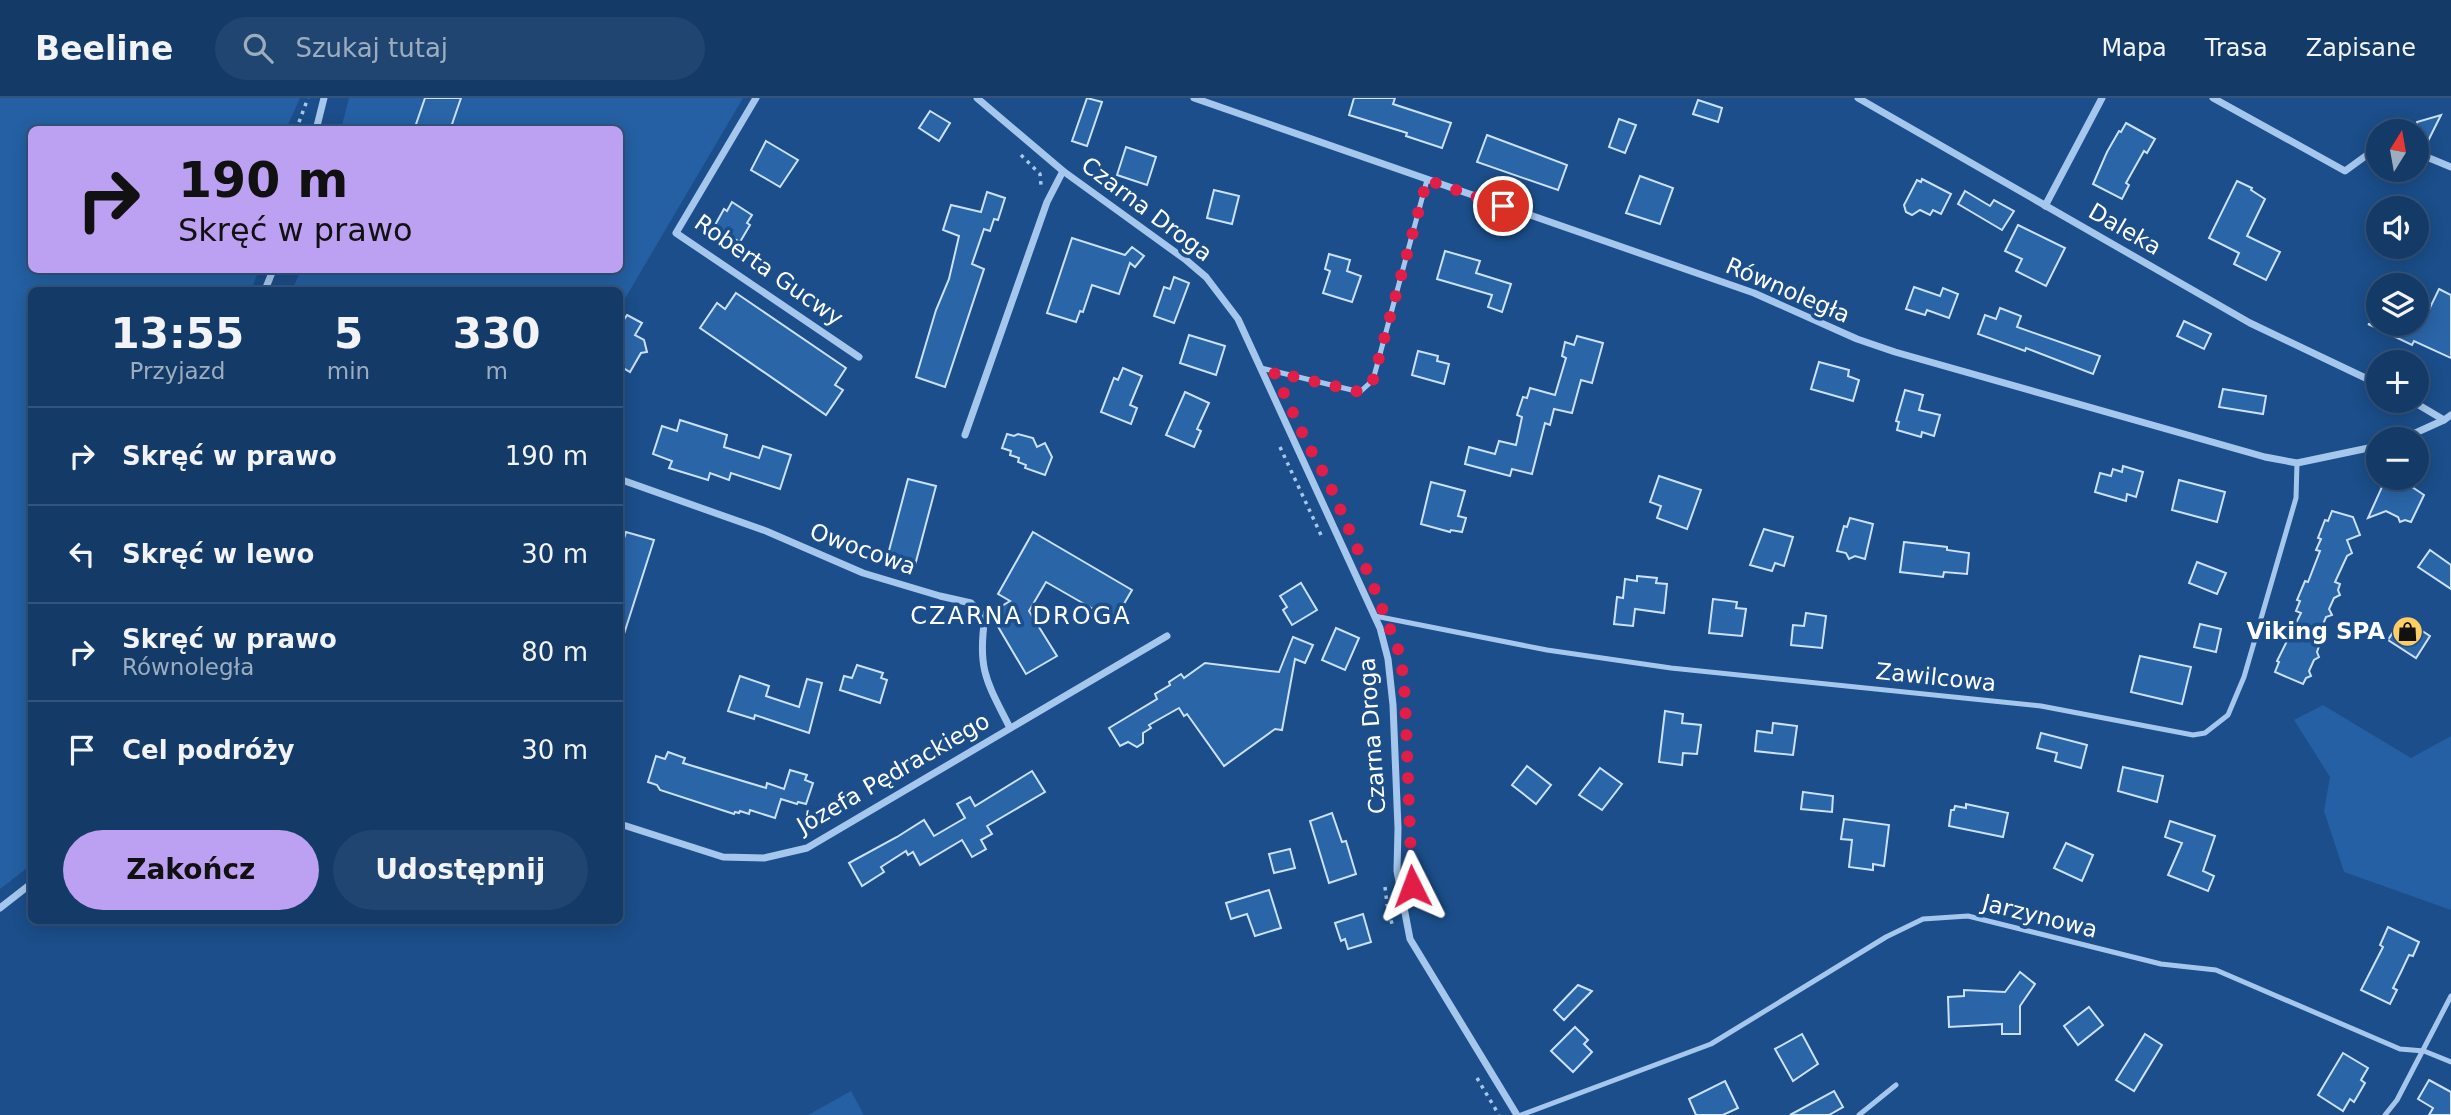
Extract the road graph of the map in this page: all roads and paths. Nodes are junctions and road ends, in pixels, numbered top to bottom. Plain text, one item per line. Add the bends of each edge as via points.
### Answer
1 (308, 98) edge
2 (324, 98) edge
3 (756, 98) edge
4 (977, 98) edge
5 (1195, 98) edge
6 (1858, 98) edge
7 (2102, 98) edge
8 (2213, 98) edge
9 (298, 126) edge
10 (317, 126) edge
11 (1018, 152) dead end
12 (2366, 156) edge
13 (2429, 158) edge
14 (2451, 167) edge
15 (1063, 171) junction
16 (1427, 180) junction
17 (1040, 189) dead end
18 (2045, 206) junction
19 (859, 357) dead end
20 (1261, 368) junction
21 (2366, 378) edge
22 (2429, 409) edge
23 (2448, 417) edge
24 (2427, 427) edge
25 (2451, 428) edge
26 (965, 435) dead end
27 (1277, 438) dead end
28 (2366, 449) edge
29 (2297, 463) junction
30 (623, 480) edge
31 (1322, 536) dead end
32 (1375, 616) junction
33 (1167, 636) dead end
34 (1010, 728) junction
35 (623, 825) edge
36 (1385, 883) dead end
37 (28, 886) edge
38 (0, 908) edge
39 (1395, 933) dead end
40 (2451, 996) edge
41 (2424, 1051) junction
42 (2451, 1062) edge
43 (1474, 1073) dead end
44 (1896, 1085) dead end
45 (1499, 1115) edge
46 (1519, 1115) edge
47 (1859, 1115) edge
48 (2385, 1115) edge

1 - 9 path
2 - 10 street
3 - 19 street, Roberta Gucwy via 676,233
4 - 15 street, Czarna Droga
5 - 16 street, Równoległa
6 - 18 street, Daleka
7 - 18 street
8 - 12 street via 2345,171
11 - 17 path via 1040,174
13 - 14 street
15 - 20 street, Czarna Droga via 1206,277 1238,319
15 - 26 street via 1047,202
16 - 20 lane via 1373,380 1360,392
16 - 29 street, Równoległa via 1754,293 1857,340
18 - 21 street, Daleka via 2250,323
20 - 32 street, Czarna Droga
22 - 23 street
23 - 24 street
23 - 25 lane
27 - 31 path
28 - 29 street, Równoległa
29 - 32 lane, Zawilcowa via 2296,498 2244,677 2228,715 2205,733 2193,736 2041,706 1547,650
30 - 34 street, Owocowa via 766,531 863,573 971,603 985,617 980,647 984,675
32 - 46 street, Czarna Droga via 1388,659 1393,705 1397,871 1409,939
33 - 34 street, Józefa Pędrackiego
34 - 35 street, Józefa Pędrackiego via 807,848 764,858 723,857
36 - 39 path
37 - 38 street
40 - 41 lane
41 - 42 lane, Jarzynowa
41 - 46 lane, Jarzynowa via 2400,1049 2216,970 2161,964 1968,916 1923,919 1711,1044
41 - 48 lane
43 - 45 path
44 - 47 lane

